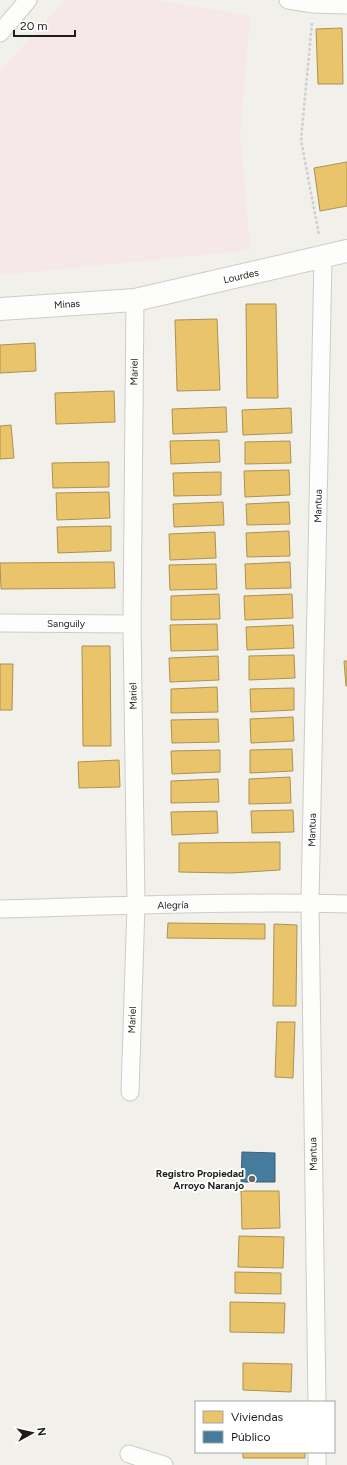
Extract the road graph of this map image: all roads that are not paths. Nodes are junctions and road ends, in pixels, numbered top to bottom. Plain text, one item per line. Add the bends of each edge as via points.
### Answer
1 (28, 0) edge
2 (288, 0) edge
3 (347, 6) edge
4 (0, 33) edge
5 (347, 251) edge
6 (323, 258) junction
7 (135, 300) junction
8 (0, 309) edge
9 (0, 623) edge
10 (132, 624) junction
11 (310, 903) junction
12 (347, 904) edge
13 (136, 905) junction
14 (0, 909) edge
15 (130, 1092) dead end
16 (316, 1401) edge
17 (317, 1453) edge
18 (129, 1454) dead end
19 (164, 1465) edge
20 (317, 1465) edge

1 - 4 street
2 - 3 street
5 - 6 street, Lourdes
6 - 7 street, Lourdes
6 - 11 street, Mantua
7 - 8 street, Minas
7 - 10 street, Mariel
9 - 10 street, Sanguily
10 - 13 street, Mariel
11 - 12 street, Alegría
11 - 13 street, Alegría
11 - 16 street, Mantua
13 - 14 street, Alegría
13 - 15 street, Mariel
17 - 20 street
18 - 19 street

